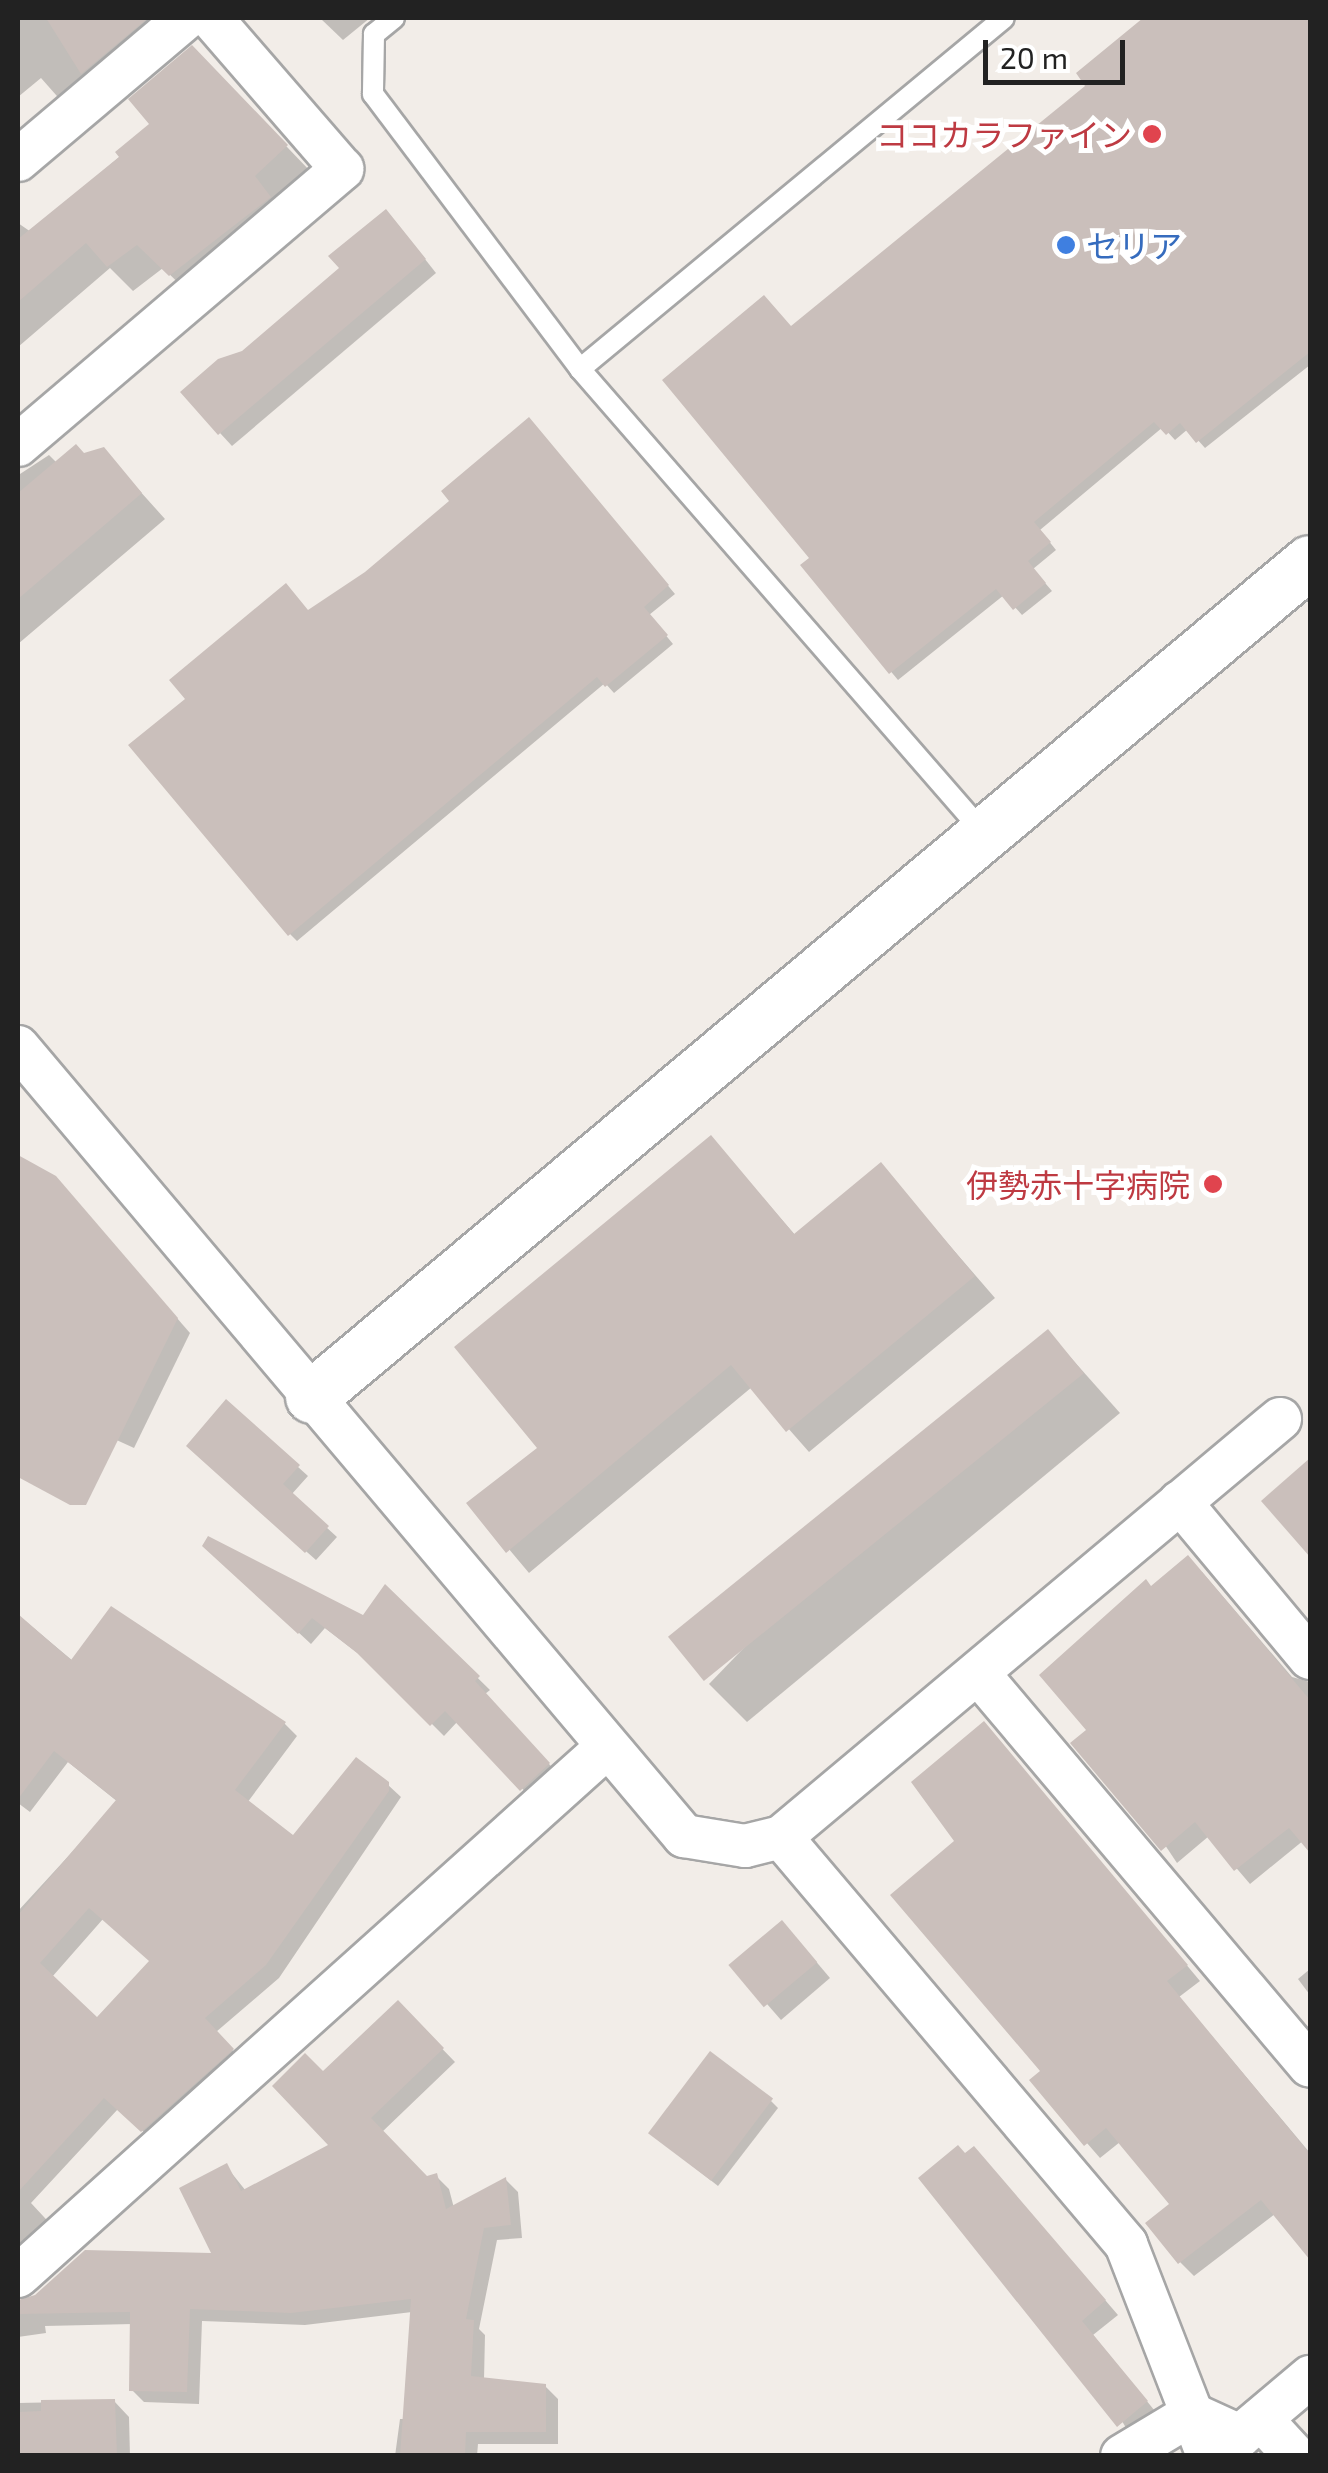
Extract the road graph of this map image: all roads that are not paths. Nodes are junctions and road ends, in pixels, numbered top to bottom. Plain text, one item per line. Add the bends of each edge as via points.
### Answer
1 (186, 18) edge
2 (211, 18) edge
3 (394, 18) edge
4 (1004, 18) edge
5 (18, 160) edge
6 (580, 368) junction
7 (18, 446) edge
8 (1310, 562) edge
9 (985, 833) junction
10 (18, 1047) edge
11 (312, 1398) junction
12 (1280, 1419) dead end
13 (1180, 1502) junction
14 (1310, 1658) edge
15 (978, 1673) junction
16 (607, 1748) junction
17 (781, 1837) junction
18 (1310, 2066) edge
19 (18, 2276) edge
20 (1310, 2378) edge
21 (1192, 2414) junction
22 (1261, 2419) junction
23 (1122, 2456) edge
24 (1208, 2456) edge
25 (1295, 2456) edge

1 - 5 street
2 - 7 street via 342,169
3 - 6 lane via 374,34 373,94
4 - 6 lane
6 - 9 lane
8 - 9 street
9 - 11 street
10 - 11 street
11 - 16 street
12 - 13 street
13 - 14 street
13 - 15 street
15 - 17 street
15 - 18 street
16 - 17 street via 684,1836 745,1846
16 - 19 street
17 - 21 street via 1126,2244
20 - 22 street
21 - 22 street via 1240,2436
21 - 23 street
21 - 24 street
22 - 25 street

